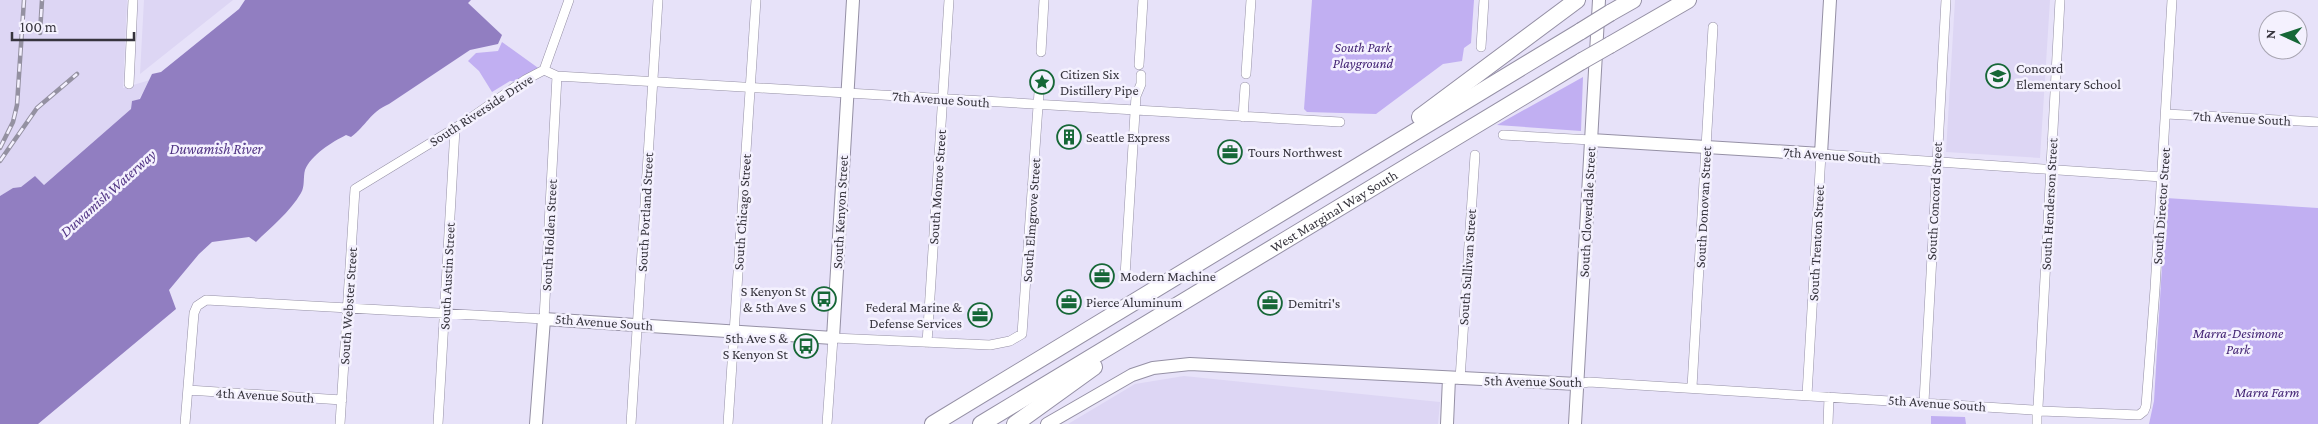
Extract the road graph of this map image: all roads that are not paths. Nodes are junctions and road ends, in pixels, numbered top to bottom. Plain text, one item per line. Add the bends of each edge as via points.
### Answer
1 (133, 0) edge
2 (569, 0) edge
3 (658, 0) edge
4 (756, 0) edge
5 (853, 0) edge
6 (949, 0) edge
7 (1044, 0) edge
8 (1143, 0) edge
9 (1251, 0) edge
10 (1484, 0) edge
11 (1576, 0) edge
12 (1599, 0) edge
13 (1633, 0) edge
14 (1688, 0) edge
15 (1830, 0) edge
16 (1946, 0) edge
17 (2060, 0) edge
18 (2172, 0) edge
19 (1713, 27) dead end
20 (1481, 47) dead end
21 (1041, 52) dead end
22 (544, 70) junction
23 (1246, 74) dead end
24 (557, 76) junction
25 (653, 80) junction
26 (129, 84) dead end
27 (750, 87) junction
28 (1245, 87) dead end
29 (1039, 92) dead end
30 (846, 93) junction
31 (943, 100) junction
32 (1038, 105) junction
33 (1135, 110) junction
34 (2166, 114) junction
35 (1244, 117) junction
36 (1340, 122) dead end
37 (2318, 122) edge
38 (454, 129) junction
39 (1503, 136) dead end
40 (1591, 140) junction
41 (1706, 146) junction
42 (1822, 154) junction
43 (1475, 155) dead end
44 (1936, 162) junction
45 (2052, 170) junction
46 (1347, 172) junction
47 (2162, 177) junction
48 (355, 188) joint
49 (1125, 276) dead end
50 (1223, 278) junction
51 (348, 309) junction
52 (445, 314) junction
53 (544, 319) junction
54 (638, 324) junction
55 (734, 331) junction
56 (833, 338) junction
57 (1010, 341) joint
58 (927, 343) junction
59 (1454, 379) junction
60 (1577, 384) junction
61 (1692, 387) junction
62 (188, 390) junction
63 (1807, 395) junction
64 (1829, 397) junction
65 (342, 400) junction
66 (1924, 402) junction
67 (2144, 411) joint
68 (2037, 413) edge
69 (185, 424) edge
70 (340, 424) edge
71 (438, 424) edge
72 (536, 424) edge
73 (631, 424) edge
74 (728, 424) edge
75 (827, 424) edge
76 (933, 424) edge
77 (981, 424) edge
78 (1015, 424) edge
79 (1047, 424) edge
80 (1447, 424) edge
81 (1575, 424) edge
82 (1828, 424) edge

1 - 26 street
2 - 22 street, South Riverside Drive
3 - 25 street, South Portland Street
4 - 27 street, South Chicago Street
5 - 30 street, South Kenyon Street
6 - 31 street, South Monroe Street
7 - 21 street
8 - 33 street
9 - 23 street
10 - 20 street
11 - 46 highway
12 - 40 street, South Cloverdale Street
13 - 46 highway, West Marginal Way South, bridge
14 - 50 highway, West Marginal Way South, bridge
15 - 42 street, South Trenton Street
16 - 44 street, South Concord Street
17 - 45 street, South Henderson Street
18 - 34 street, South Director Street
19 - 41 street, South Donovan Street
22 - 24 street, 7th Avenue South
22 - 38 street, South Riverside Drive
24 - 25 street, 7th Avenue South
24 - 53 street, South Holden Street
25 - 27 street, 7th Avenue South
25 - 54 street, South Portland Street
27 - 30 street, 7th Avenue South
27 - 55 street, South Chicago Street
28 - 35 street
29 - 32 street, South Elmgrove Street
30 - 31 street, 7th Avenue South
30 - 56 street, South Kenyon Street
31 - 32 street, 7th Avenue South
31 - 58 street, South Monroe Street
32 - 33 street, 7th Avenue South
32 - 57 street, South Elmgrove Street via 1024,326 1018,338
33 - 35 street, 7th Avenue South
33 - 49 street
34 - 37 street, 7th Avenue South
34 - 47 street, South Director Street
35 - 36 street, 7th Avenue South
38 - 48 street, South Riverside Drive
38 - 52 street, South Austin Street
39 - 40 street, 7th Avenue South
40 - 41 street, 7th Avenue South
40 - 60 street, South Cloverdale Street
41 - 42 street, 7th Avenue South
41 - 61 street, South Donovan Street
42 - 44 street, 7th Avenue South
42 - 63 street, South Trenton Street
43 - 59 street, South Sullivan Street
44 - 45 street, 7th Avenue South
44 - 66 street, South Concord Street
45 - 47 street, 7th Avenue South
45 - 68 street, South Henderson Street
46 - 76 highway, West Marginal Way South
47 - 67 street, South Director Street
48 - 51 street, South Webster Street
50 - 77 highway, West Marginal Way South
50 - 78 highway
51 - 52 street, 5th Avenue South
51 - 62 street, 5th Avenue South via 212,300 199,304 194,313
51 - 65 street, South Webster Street
52 - 53 street, 5th Avenue South
52 - 71 street, South Austin Street
53 - 54 street, 5th Avenue South
53 - 72 street, South Holden Street
54 - 55 street, 5th Avenue South
54 - 73 street, South Portland Street
55 - 56 street, 5th Avenue South
55 - 74 street, South Chicago Street
56 - 58 street, 5th Avenue South
56 - 75 street, South Kenyon Street
57 - 58 street, 5th Avenue South via 990,345
59 - 60 street, 5th Avenue South
59 - 79 street, 5th Avenue South via 1217,364 1170,366 1132,375
59 - 80 street, South Sullivan Street
60 - 61 street, 5th Avenue South
60 - 81 street, South Cloverdale Street
61 - 63 street, 5th Avenue South
62 - 65 street, 4th Avenue South
62 - 69 street
63 - 64 street, 5th Avenue South
64 - 66 street, 5th Avenue South
64 - 82 street
65 - 70 street, South Webster Street
66 - 68 street, 5th Avenue South
67 - 68 street, 5th Avenue South via 2138,415

